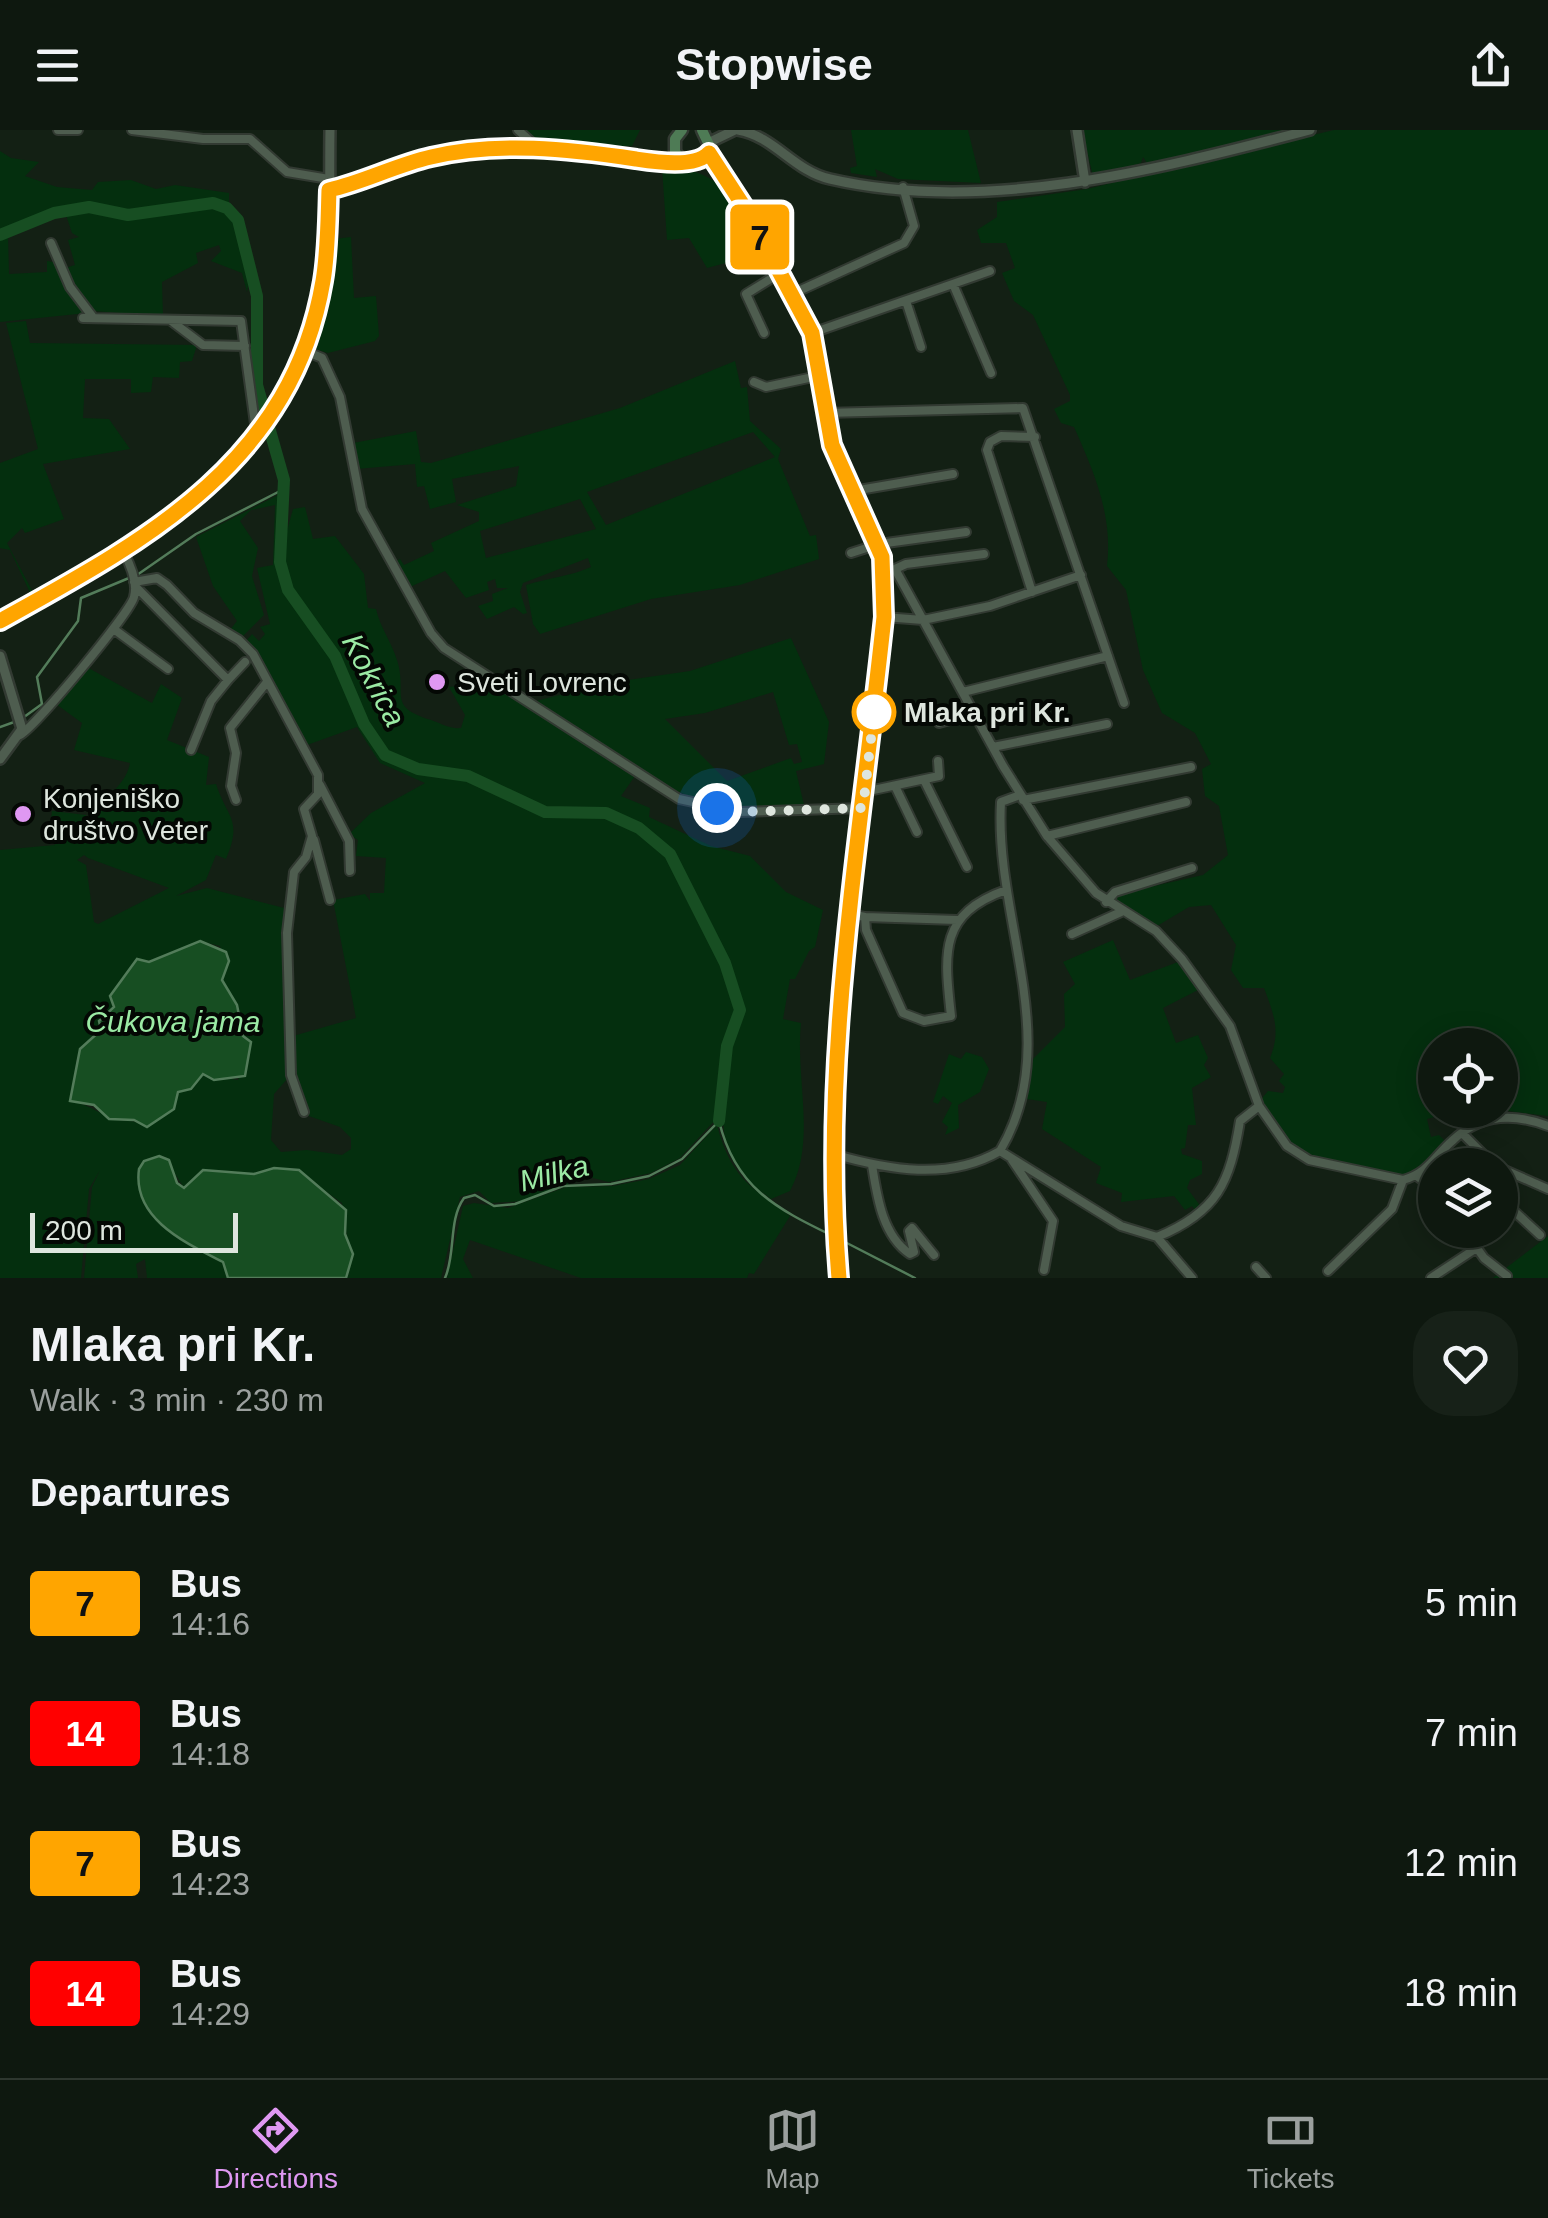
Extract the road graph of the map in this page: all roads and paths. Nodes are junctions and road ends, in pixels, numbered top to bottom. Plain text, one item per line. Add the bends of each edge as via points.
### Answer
1 (58, 130) edge
2 (78, 130) edge
3 (135, 130) edge
4 (330, 130) edge
5 (518, 130) edge
6 (737, 130) edge
7 (1077, 130) edge
8 (1310, 130) edge
9 (675, 136) edge
10 (706, 141) edge
11 (538, 149) junction
12 (646, 160) junction
13 (683, 161) junction
14 (1085, 182) junction
15 (329, 185) junction
16 (903, 187) junction
17 (51, 243) dead end
18 (990, 271) dead end
19 (780, 273) junction
20 (953, 284) junction
21 (792, 294) junction
22 (906, 300) junction
23 (170, 320) junction
24 (764, 333) dead end
25 (812, 333) junction
26 (245, 346) junction
27 (921, 347) dead end
28 (303, 350) junction
29 (990, 373) dead end
30 (818, 376) junction
31 (754, 382) dead end
32 (823, 413) junction
33 (256, 431) junction
34 (1035, 438) junction
35 (953, 474) dead end
36 (854, 490) junction
37 (966, 532) dead end
38 (879, 544) junction
39 (124, 552) junction
40 (851, 553) dead end
41 (984, 554) dead end
42 (1081, 576) junction
43 (135, 584) junction
44 (1032, 592) junction
45 (884, 617) junction
46 (923, 620) junction
47 (0, 622) edge
48 (115, 630) junction
49 (0, 656) edge
50 (1108, 656) junction
51 (246, 662) dead end
52 (168, 668) dead end
53 (228, 680) junction
54 (268, 682) junction
55 (963, 692) junction
56 (1124, 703) dead end
57 (975, 713) junction
58 (939, 723) dead end
59 (1107, 724) dead end
60 (21, 730) junction
61 (993, 747) junction
62 (191, 750) dead end
63 (0, 759) edge
64 (938, 761) dead end
65 (1191, 767) dead end
66 (924, 780) junction
67 (320, 785) junction
68 (895, 786) junction
69 (864, 792) junction
70 (1022, 797) junction
71 (236, 800) dead end
72 (1186, 802) dead end
73 (863, 808) junction
74 (917, 832) dead end
75 (312, 836) junction
76 (1047, 836) junction
77 (967, 868) dead end
78 (1192, 868) dead end
79 (350, 872) dead end
80 (1006, 890) junction
81 (330, 900) dead end
82 (1106, 902) junction
83 (1121, 912) junction
84 (852, 914) junction
85 (865, 917) junction
86 (957, 920) junction
87 (1072, 934) dead end
88 (1259, 1106) junction
89 (304, 1112) dead end
90 (1548, 1126) edge
91 (1462, 1133) junction
92 (1451, 1148) edge
93 (1477, 1148) edge
94 (834, 1154) junction
95 (1005, 1154) junction
96 (872, 1165) junction
97 (1417, 1176) edge
98 (1518, 1176) edge
99 (1403, 1180) junction
100 (1548, 1189) edge
101 (1518, 1215) edge
102 (1540, 1235) dead end
103 (1157, 1237) junction
104 (1475, 1249) joint
105 (934, 1254) dead end
106 (1256, 1267) dead end
107 (1044, 1270) dead end
108 (1328, 1271) dead end
109 (1436, 1276) edge
110 (1507, 1276) edge
111 (839, 1278) edge
112 (1192, 1278) edge
113 (1266, 1278) edge

1 - 2 street
3 - 15 street via 250,139 287,172
4 - 15 street
5 - 11 street
6 - 10 street
6 - 16 street via 756,134 810,173
7 - 14 street
8 - 14 street
9 - 12 street
9 - 13 main road
10 - 13 main road
10 - 19 main road
11 - 12 street
11 - 15 street via 432,156
12 - 13 street
14 - 16 street via 1005,190
15 - 28 street via 324,278
16 - 21 street via 914,226 904,244
17 - 23 street via 87,317
18 - 20 street
19 - 21 main road
19 - 24 street via 746,294
20 - 22 street
20 - 29 street
21 - 25 main road
22 - 25 street
22 - 27 street
23 - 26 street via 203,345
23 - 26 street via 241,321
25 - 30 main road
26 - 33 street
28 - 33 street
28 - 73 street via 322,358 340,397 352,471 372,530 444,648 679,799 740,812
30 - 31 street via 766,387
30 - 32 main road
32 - 34 street via 1022,408
32 - 36 main road
33 - 39 street via 192,503
34 - 42 street
34 - 44 street via 1001,436 987,450
35 - 36 street
36 - 38 main road
37 - 38 street
38 - 40 street
38 - 45 main road
39 - 43 street
39 - 47 street
41 - 46 street via 896,567
42 - 44 street
42 - 50 street
43 - 48 street
43 - 53 street
43 - 54 street via 156,578 167,584 194,613 239,640
44 - 46 street
45 - 46 street
45 - 69 main road
46 - 55 street
48 - 52 street
48 - 60 street via 42,717
49 - 60 street
50 - 55 street
50 - 56 street
51 - 53 street
53 - 62 street via 211,700
54 - 67 street
54 - 71 street via 230,728
55 - 57 street
57 - 58 street
57 - 61 street
59 - 61 street
60 - 63 street
61 - 70 street
64 - 66 street via 938,776
65 - 70 street
66 - 68 street
66 - 77 street
67 - 75 street via 304,810
67 - 79 street via 349,841
68 - 69 street
68 - 74 street
69 - 73 main road
70 - 76 street
70 - 80 street via 1001,802
72 - 76 street
73 - 84 main road
75 - 81 street
75 - 89 street via 294,872 287,932 291,1075
76 - 82 street
78 - 82 street via 1115,892
80 - 86 street via 972,903
80 - 95 street via 1030,1066
82 - 83 street
83 - 87 street
83 - 88 street via 1156,931 1203,988 1230,1026
84 - 85 street
84 - 94 main road
85 - 86 street
85 - 86 street via 897,1003 911,1019 924,1021 950,1016 950,936
88 - 99 street via 1299,1156
88 - 103 street via 1240,1121 1230,1175 1215,1197
90 - 91 street via 1508,1115
91 - 92 street
91 - 93 street
94 - 96 street
94 - 111 main road
95 - 96 street via 954,1170
95 - 103 street via 1121,1226
95 - 107 street via 1053,1221
96 - 105 street via 878,1204 900,1245 914,1252 912,1228
97 - 99 street
98 - 100 street
99 - 108 street via 1392,1209
101 - 102 street
103 - 112 street
104 - 109 street
104 - 110 street
106 - 113 street

